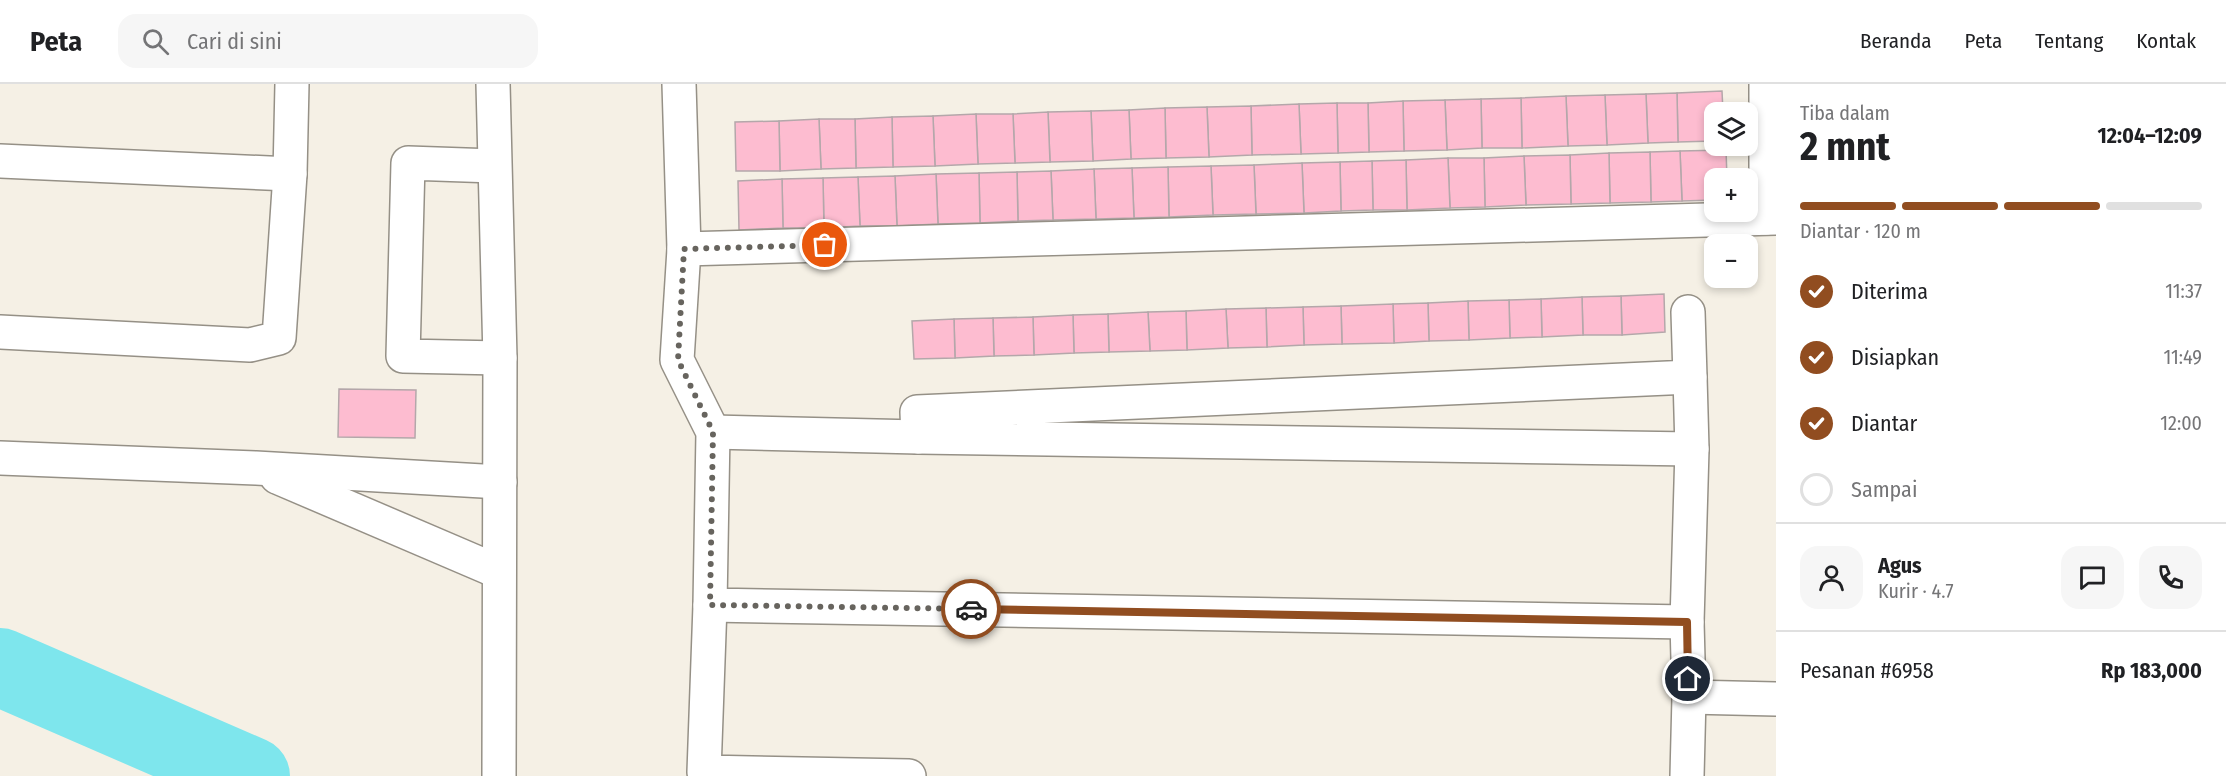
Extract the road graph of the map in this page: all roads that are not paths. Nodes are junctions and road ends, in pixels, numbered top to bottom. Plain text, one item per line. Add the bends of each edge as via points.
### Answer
1 (292, 84) edge
2 (493, 84) edge
3 (679, 84) edge
4 (1766, 84) edge
5 (0, 161) edge
6 (494, 166) junction
7 (290, 174) junction
8 (1771, 218) edge
9 (684, 249) junction
10 (1688, 312) dead end
11 (0, 332) edge
12 (500, 358) junction
13 (1690, 377) junction
14 (713, 432) junction
15 (918, 436) junction
16 (1692, 449) junction
17 (0, 458) edge
18 (256, 468) junction
19 (500, 482) junction
20 (499, 572) junction
21 (710, 605) junction
22 (1687, 622) junction
23 (1689, 697) junction
24 (1776, 699) edge
25 (785, 775) edge
26 (499, 776) edge
27 (909, 776) edge
28 (1687, 776) edge

1 - 7 street
2 - 6 street
3 - 9 street
4 - 8 street
5 - 7 street
6 - 12 street
6 - 12 street via 408,163 403,356
7 - 11 street via 279,338 250,345
8 - 9 street
9 - 14 street via 678,360
10 - 13 street
12 - 19 street
13 - 15 street via 917,412
13 - 16 street
14 - 15 street
14 - 21 street
15 - 16 street
16 - 22 street
17 - 18 street
18 - 19 street
18 - 20 street
19 - 20 street
20 - 26 street
21 - 22 street
21 - 25 street via 704,772
22 - 23 street
23 - 24 street
23 - 28 street
25 - 27 street

